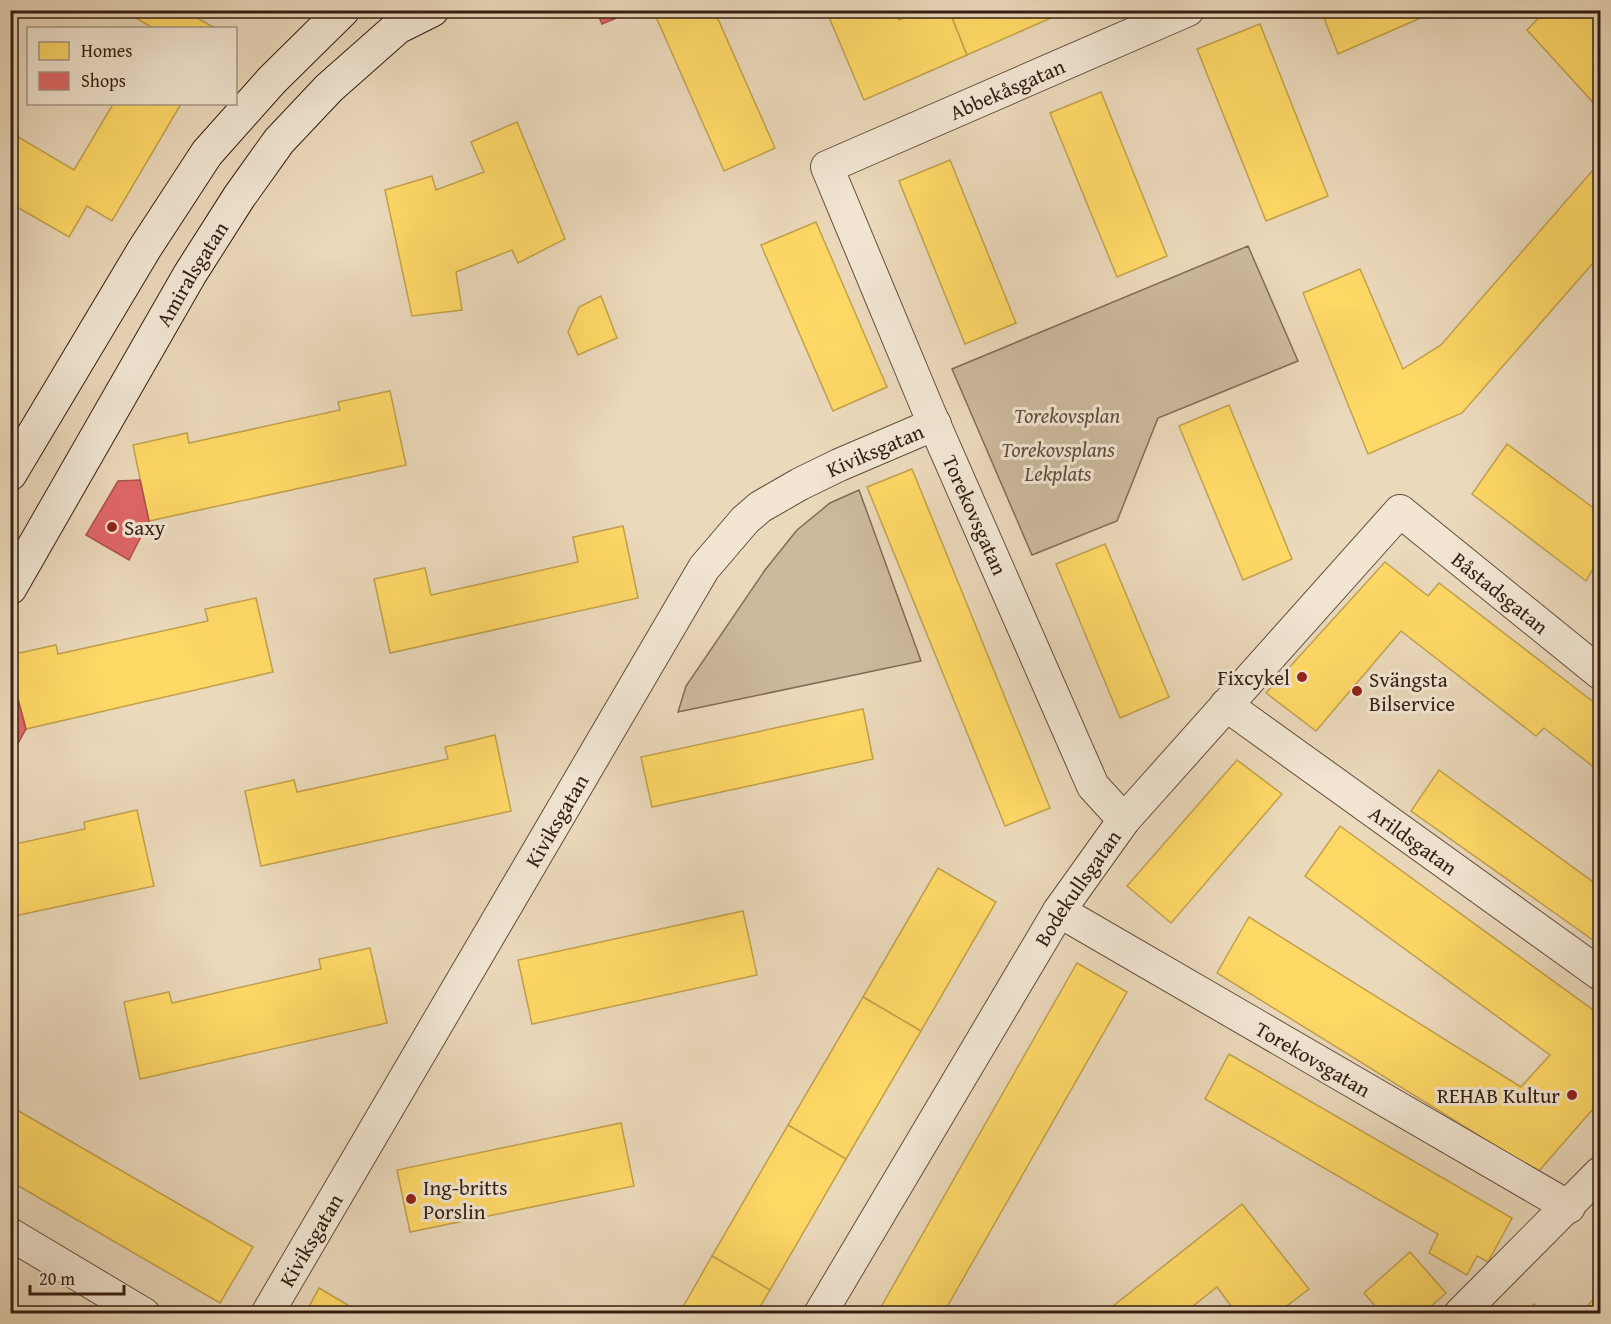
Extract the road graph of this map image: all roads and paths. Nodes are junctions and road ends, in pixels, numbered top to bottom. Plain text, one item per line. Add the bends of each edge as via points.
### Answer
1 (343, 10) edge
2 (432, 10) edge
3 (1188, 10) edge
4 (827, 167) joint
5 (935, 424) junction
6 (10, 474) edge
7 (1400, 511) joint
8 (10, 588) edge
9 (1600, 673) edge
10 (1226, 705) junction
11 (1124, 820) junction
12 (1059, 910) junction
13 (1600, 974) edge
14 (1600, 1173) edge
15 (1569, 1207) junction
16 (10, 1234) edge
17 (144, 1314) edge
18 (267, 1314) edge
19 (820, 1314) edge
20 (1460, 1314) edge

1 - 6 main road via 272,80 207,153 145,248
2 - 8 main road, Amiralsgatan via 398,27 329,88 279,141 190,274
3 - 4 street, Abbekåsgatan
4 - 5 street, Torekovsgatan
5 - 11 street, Torekovsgatan via 1093,786
5 - 18 street, Kiviksgatan via 810,479 760,507 704,568
7 - 9 street, Båstadsgatan
7 - 10 street, Bodekullsgatan
10 - 11 street, Bodekullsgatan
10 - 13 street, Arildsgatan
11 - 12 street, Bodekullsgatan
12 - 15 street, Torekovsgatan
12 - 19 street, Bodekullsgatan
14 - 15 street
15 - 20 street
16 - 17 street

